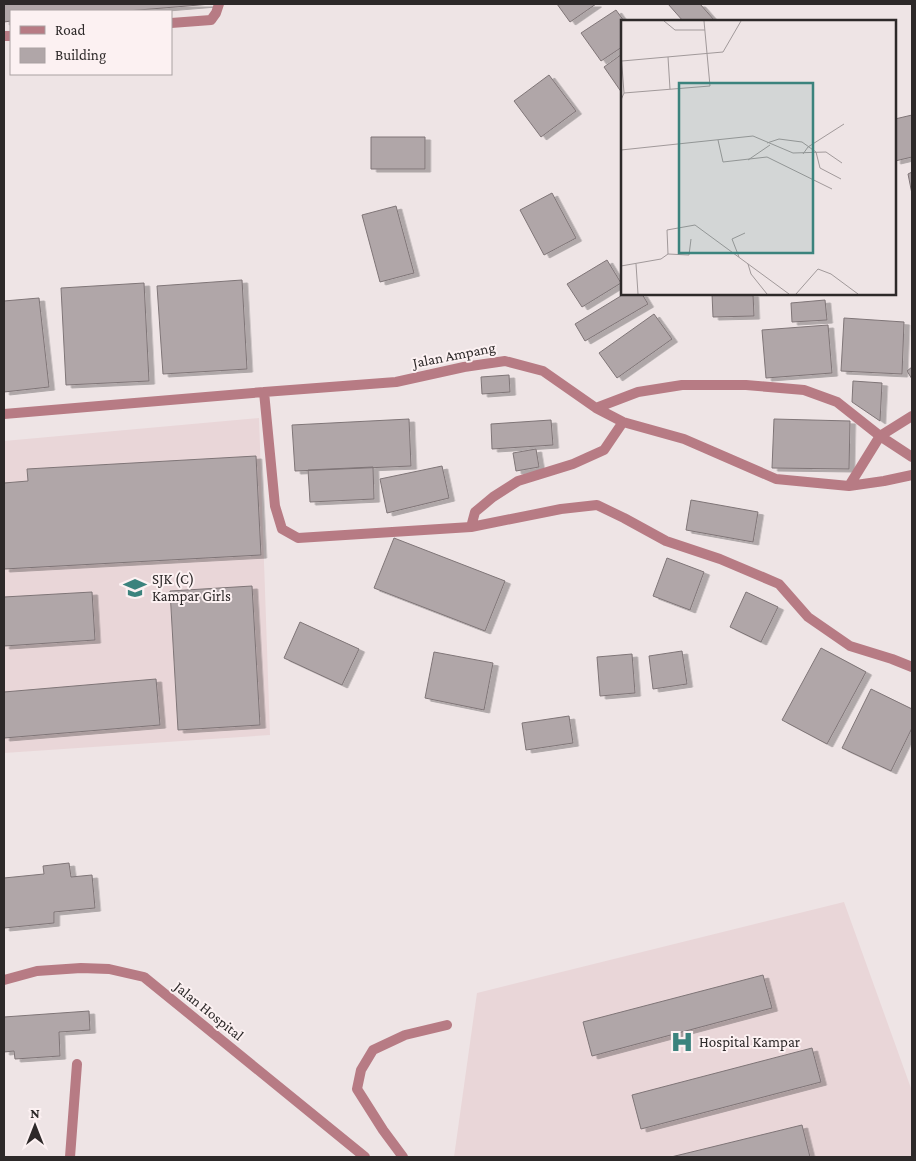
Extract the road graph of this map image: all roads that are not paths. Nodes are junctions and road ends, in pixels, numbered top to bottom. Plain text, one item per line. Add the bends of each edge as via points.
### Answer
1 (219, 4) edge
2 (172, 23) edge
3 (264, 392) junction
4 (596, 408) junction
5 (4, 414) edge
6 (912, 416) edge
7 (623, 422) junction
8 (880, 436) junction
9 (912, 457) edge
10 (912, 475) edge
11 (849, 486) junction
12 (471, 527) junction
13 (912, 667) edge
14 (4, 980) edge
15 (447, 1026) dead end
16 (77, 1064) dead end
17 (70, 1157) edge
18 (365, 1157) edge
19 (403, 1157) edge

1 - 2 street via 211,20
3 - 4 street, Jalan Ampang via 396,382 505,361 543,371
3 - 5 street, Jalan Ampang
3 - 12 street via 275,506 282,529 298,538
4 - 7 street, Jalan Ampang
4 - 8 street via 638,392 682,385 746,385 804,390 837,402
6 - 8 street
7 - 11 street, Jalan Ampang via 684,438 776,479
7 - 12 street via 604,450 573,464 518,481 475,512
8 - 9 street
8 - 11 street
10 - 11 street, Jalan Ampang
12 - 13 street via 597,505 666,541 779,584 808,617 850,646
14 - 18 street, Jalan Hospital via 37,971 81,968 109,969 144,977
15 - 19 street via 405,1035 374,1050 361,1070 357,1089
16 - 17 street

